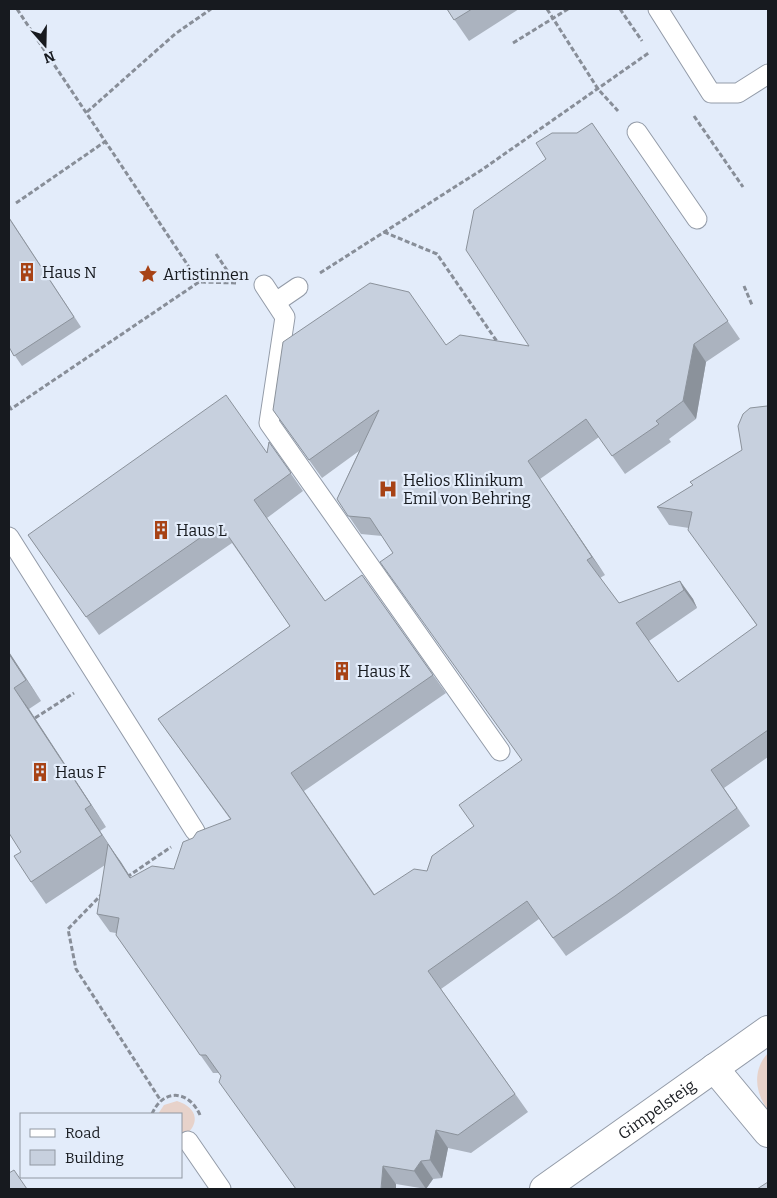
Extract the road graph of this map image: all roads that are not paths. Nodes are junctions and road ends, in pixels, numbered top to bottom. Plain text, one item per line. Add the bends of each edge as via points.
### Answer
1 (658, 9) edge
2 (768, 74) edge
3 (637, 132) dead end
4 (698, 219) dead end
5 (264, 285) road end
6 (298, 287) road end
7 (276, 302) junction
8 (9, 537) edge
9 (500, 752) edge
10 (195, 831) edge
11 (768, 1030) edge
12 (714, 1068) junction
13 (768, 1133) edge
14 (188, 1140) dead end
15 (220, 1189) edge
16 (544, 1189) edge

1 - 2 lane via 711,93 738,93
3 - 4 lane
5 - 7 lane
6 - 7 lane
7 - 9 lane via 285,317 269,424
8 - 10 lane
11 - 12 street, Gimpelsteig
12 - 13 street
12 - 16 street, Gimpelsteig
14 - 15 lane

